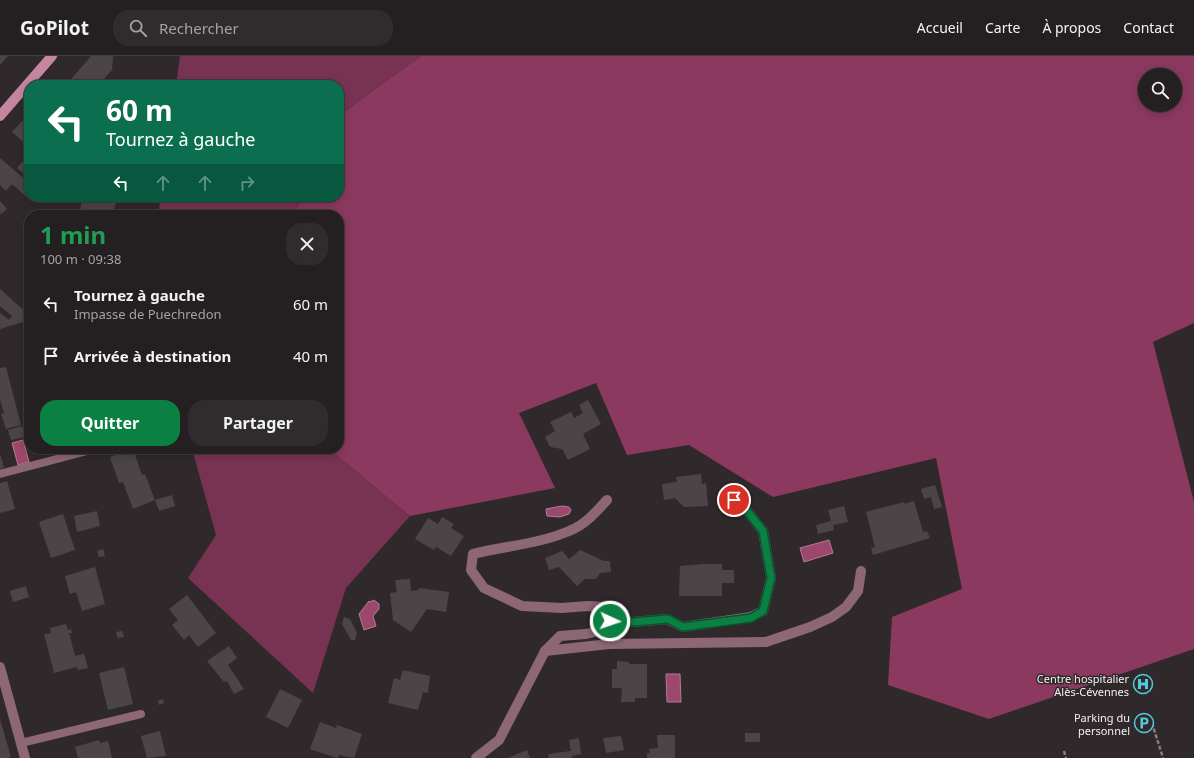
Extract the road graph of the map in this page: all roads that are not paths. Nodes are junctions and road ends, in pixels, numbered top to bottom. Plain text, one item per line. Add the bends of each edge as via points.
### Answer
1 (52, 56) edge
2 (31, 80) edge
3 (24, 88) edge
4 (0, 116) edge
5 (76, 454) edge
6 (0, 474) edge
7 (608, 500) dead end
8 (734, 500) dead end
9 (861, 571) dead end
10 (610, 621) junction
11 (545, 651) junction
12 (0, 667) edge
13 (141, 714) dead end
14 (21, 743) junction
15 (25, 758) edge
16 (476, 758) edge

1 - 2 main road
3 - 4 main road
5 - 6 lane
7 - 10 street via 590,518 570,531 539,541 473,554 472,570 484,588 522,606 604,607 610,614
8 - 10 street via 748,512 763,531 771,578 763,611 751,618 683,627 668,619
9 - 11 street via 858,591 846,607 832,617 766,642 609,644
10 - 11 street via 606,629 560,636
11 - 16 street via 499,740
12 - 14 street
13 - 14 lane
14 - 15 street

